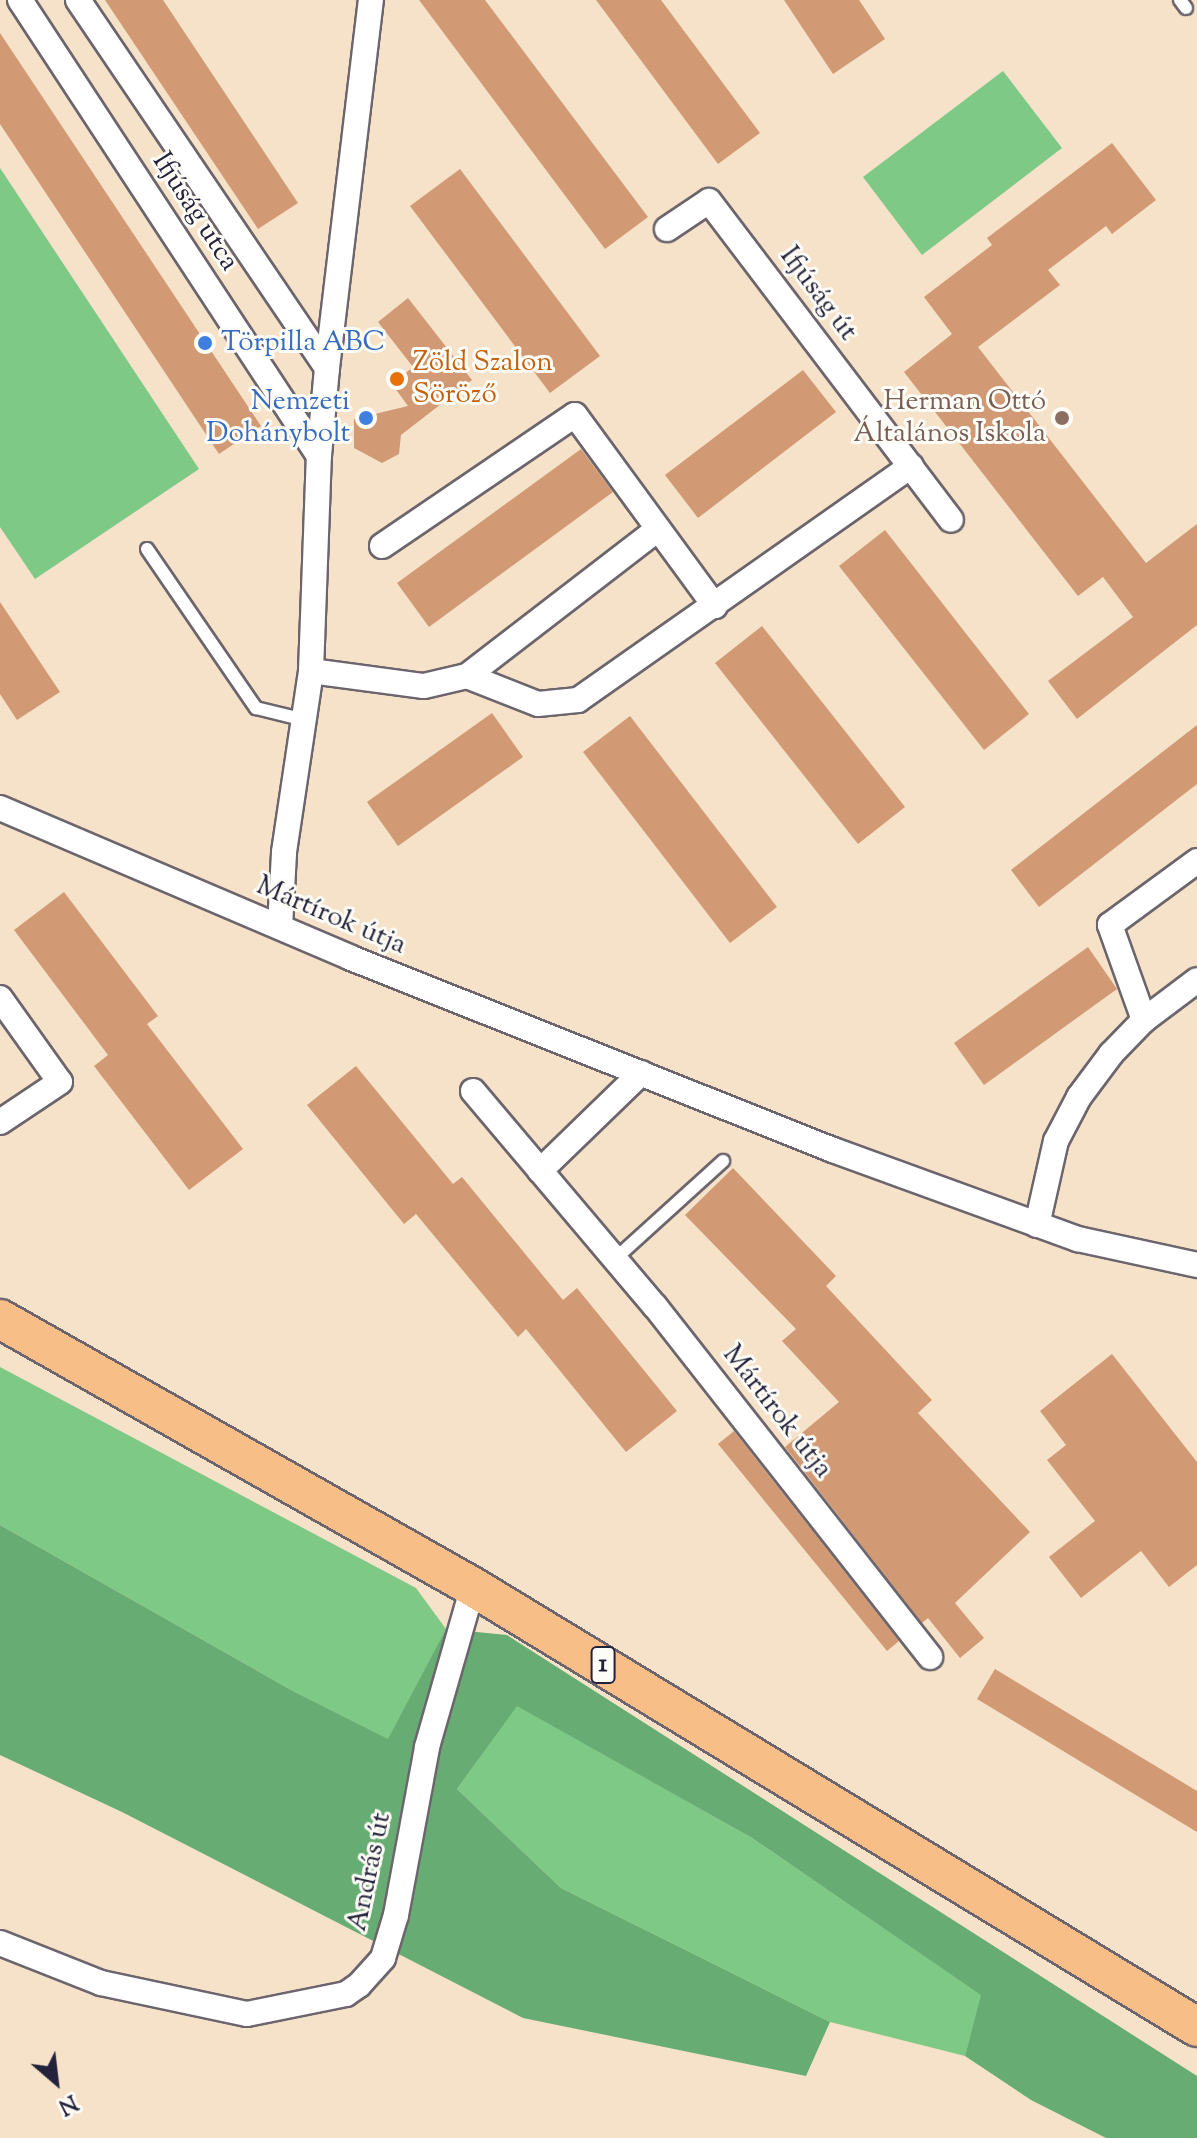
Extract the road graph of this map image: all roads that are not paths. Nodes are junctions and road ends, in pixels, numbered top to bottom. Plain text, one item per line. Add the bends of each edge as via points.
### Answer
1 (20, 0) edge
2 (78, 0) edge
3 (371, 0) edge
4 (667, 229) dead end
5 (327, 368) junction
6 (319, 456) junction
7 (911, 466) junction
8 (951, 520) dead end
9 (658, 529) junction
10 (382, 546) dead end
11 (147, 549) dead end
12 (715, 606) junction
13 (311, 671) junction
14 (467, 676) junction
15 (305, 720) junction
16 (0, 808) edge
17 (1197, 861) edge
18 (280, 927) junction
19 (1197, 980) edge
20 (0, 998) edge
21 (1144, 1020) junction
22 (641, 1073) junction
23 (473, 1091) dead end
24 (0, 1122) edge
25 (723, 1161) dead end
26 (540, 1171) junction
27 (1037, 1225) junction
28 (615, 1259) junction
29 (1197, 1265) edge
30 (0, 1319) edge
31 (473, 1587) junction
32 (930, 1657) dead end
33 (0, 1943) edge
34 (1197, 2027) edge

1 - 6 street, Ifjúság utca
2 - 5 street, Ifjúság utca
3 - 5 street
4 - 7 street, Ifjúság út via 709,201
5 - 6 street
6 - 13 street
7 - 8 street, Ifjúság út
7 - 12 street
9 - 10 street via 575,415
9 - 12 street
9 - 14 street
11 - 15 lane via 256,708
12 - 14 street via 578,700 538,704
13 - 14 street via 424,686
13 - 15 street
15 - 18 street via 284,852
16 - 18 street, Mártírok útja
17 - 21 street via 1110,925
18 - 22 street, Mártírok útja
19 - 21 street
20 - 24 street via 60,1082
21 - 27 street via 1087,1086 1056,1141
22 - 26 street
22 - 27 street, Mártírok útja
23 - 26 street, Mártírok útja
25 - 28 lane
26 - 28 street, Mártírok útja
27 - 29 street, Mártírok útja
28 - 32 street, Mártírok útja
30 - 31 main road, 1
31 - 33 street, András út via 427,1747 396,1915 383,1958 359,1985 346,1994 247,2014 101,1983
31 - 34 main road, 1

